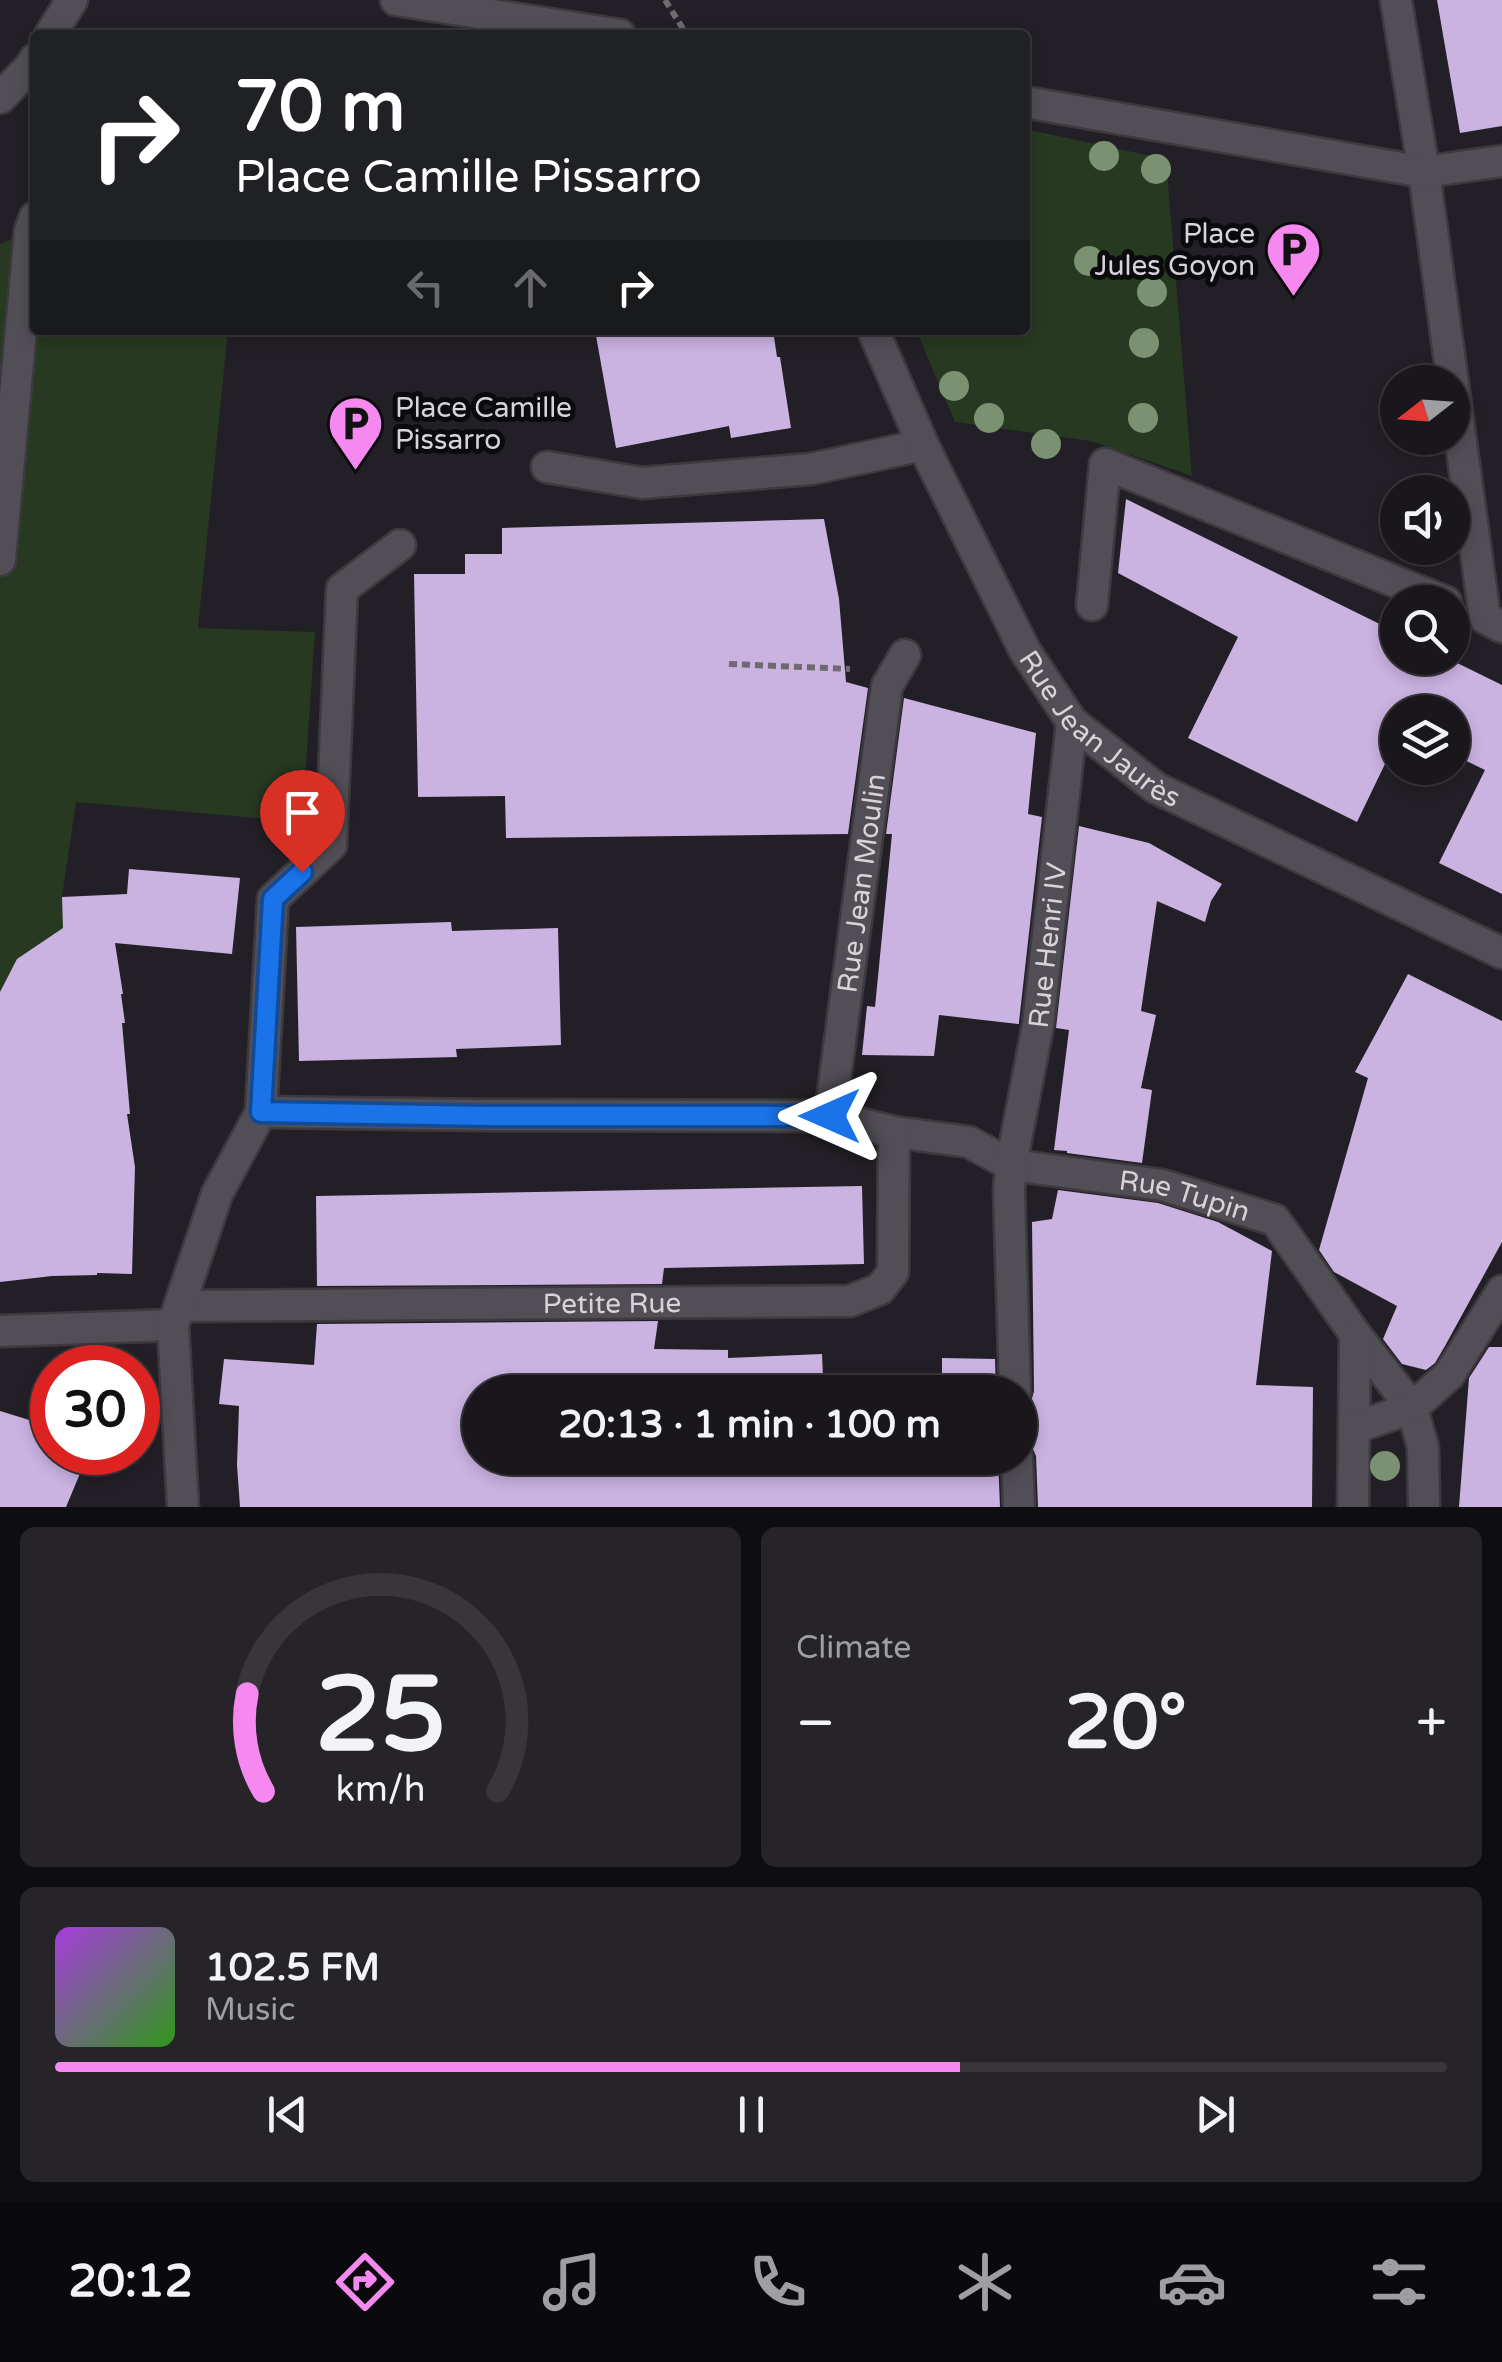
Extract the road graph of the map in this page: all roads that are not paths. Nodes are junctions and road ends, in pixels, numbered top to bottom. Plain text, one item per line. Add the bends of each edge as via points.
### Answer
1 (72, 0) edge
2 (396, 0) edge
3 (1396, 0) edge
4 (452, 4) edge
5 (53, 30) edge
6 (593, 30) edge
7 (30, 71) edge
8 (0, 98) edge
9 (1030, 103) edge
10 (1502, 161) edge
11 (1424, 172) junction
12 (30, 231) edge
13 (875, 335) edge
14 (923, 445) junction
15 (547, 468) dead end
16 (400, 545) dead end
17 (0, 560) edge
18 (1402, 585) edge
19 (1092, 605) dead end
20 (1470, 612) edge
21 (1494, 622) edge
22 (906, 655) dead end
23 (1072, 722) junction
24 (1502, 953) edge
25 (261, 1112) junction
26 (830, 1116) junction
27 (894, 1132) junction
28 (1011, 1164) junction
29 (1502, 1291) edge
30 (176, 1315) junction
31 (0, 1331) edge
32 (1356, 1334) junction
33 (1015, 1375) edge
34 (1412, 1408) junction
35 (1354, 1428) junction
36 (1018, 1475) edge
37 (183, 1507) edge
38 (1019, 1507) edge
39 (1354, 1507) edge
40 (1424, 1507) edge

1 - 5 street
2 - 4 street
3 - 11 street
4 - 6 street
7 - 8 street
9 - 11 street
10 - 11 street
11 - 21 street
12 - 17 street
13 - 14 street, Rue Jean Jaurès
14 - 15 street via 811,469 642,484
14 - 23 street, Rue Jean Jaurès via 1025,652
16 - 25 street via 342,589 331,846 273,899
18 - 19 street via 1105,464
20 - 21 street
22 - 26 street, Rue Jean Moulin via 887,686
23 - 24 street, Rue Jean Jaurès via 1156,788
23 - 28 street, Rue Henri IV via 1038,1025
25 - 26 street, Rue Tupin
25 - 30 street via 217,1194
26 - 27 street, Rue Tupin
27 - 28 street, Rue Tupin via 969,1142
27 - 30 street, Petite Rue via 893,1272 880,1289 850,1300
28 - 32 street, Rue Tupin via 1162,1185 1275,1220
28 - 33 street, Rue Henri IV
29 - 34 street via 1449,1375
30 - 31 street
30 - 37 street
32 - 34 street, Rue Tupin
32 - 35 street
34 - 35 street
34 - 40 street via 1424,1447
35 - 39 street
36 - 38 street

